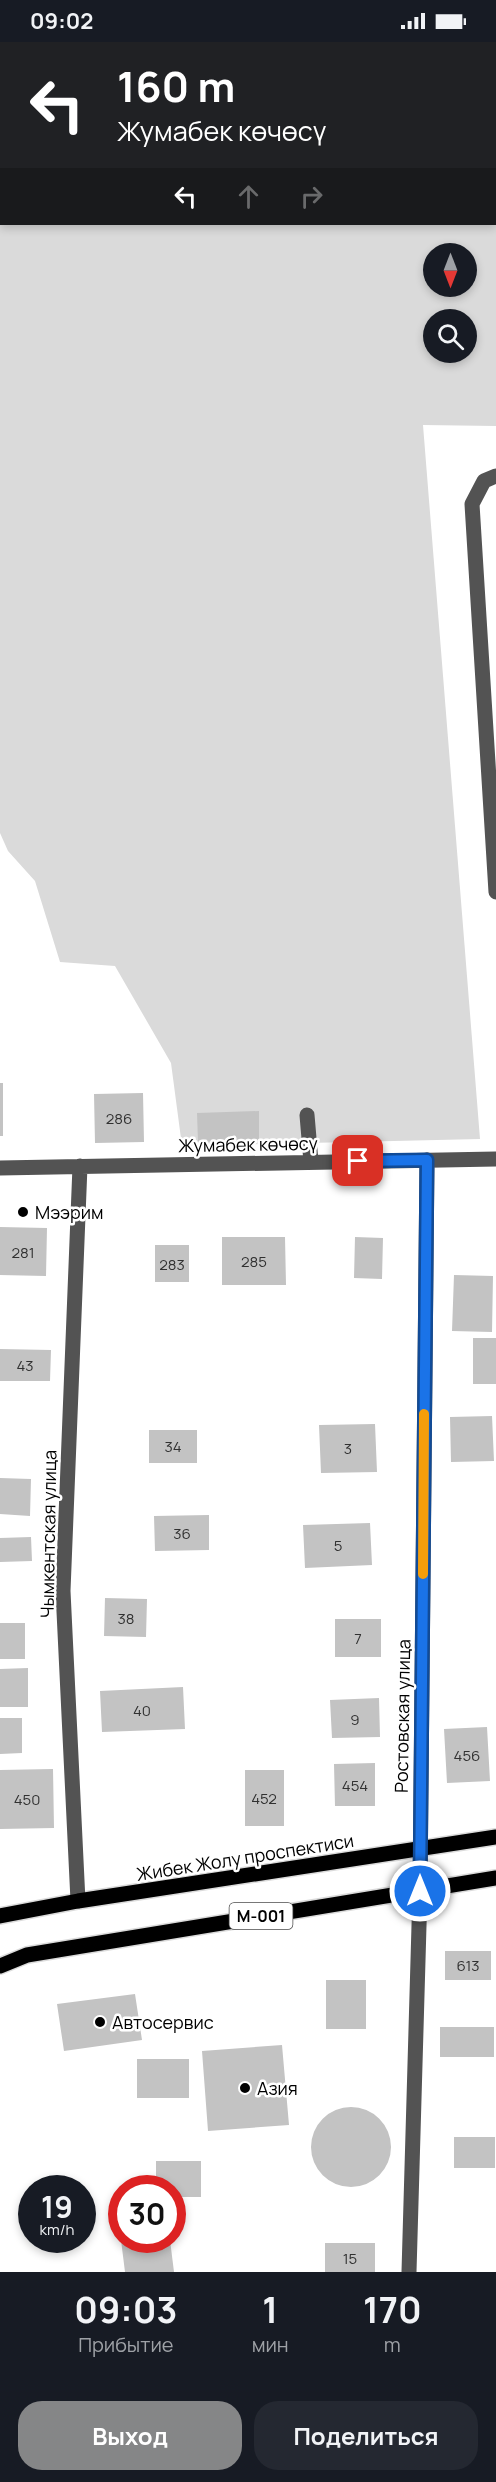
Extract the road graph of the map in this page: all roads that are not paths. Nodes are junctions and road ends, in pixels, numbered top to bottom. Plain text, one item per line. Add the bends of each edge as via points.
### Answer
1 (496, 476) edge
2 (496, 892) edge
3 (307, 1115) dead end
4 (496, 1159) edge
5 (427, 1160) junction
6 (311, 1162) junction
7 (80, 1166) junction
8 (0, 1168) edge
9 (496, 1837) edge
10 (420, 1850) junction
11 (496, 1878) edge
12 (420, 1891) junction
13 (78, 1901) junction
14 (0, 1916) edge
15 (0, 1966) edge
16 (409, 2272) edge

1 - 2 street via 484,481 472,504
3 - 6 street
4 - 5 street, Жумабек көчөсү
5 - 6 street, Жумабек көчөсү
5 - 10 street, Ростовская улица
6 - 7 street, Жумабек көчөсү
7 - 8 street, Жумабек көчөсү
7 - 13 street, Чымкентская улица via 63,1591
9 - 10 main road, Жибек Жолу проспектиси / М-001
10 - 12 street, Ростовская улица
10 - 13 main road, Жибек Жолу проспектиси / М-001
11 - 12 main road, М-001
12 - 15 main road, М-001 via 27,1955
12 - 16 street, Ростовская улица
13 - 14 main road, Жибек Жолу проспектиси / М-001

